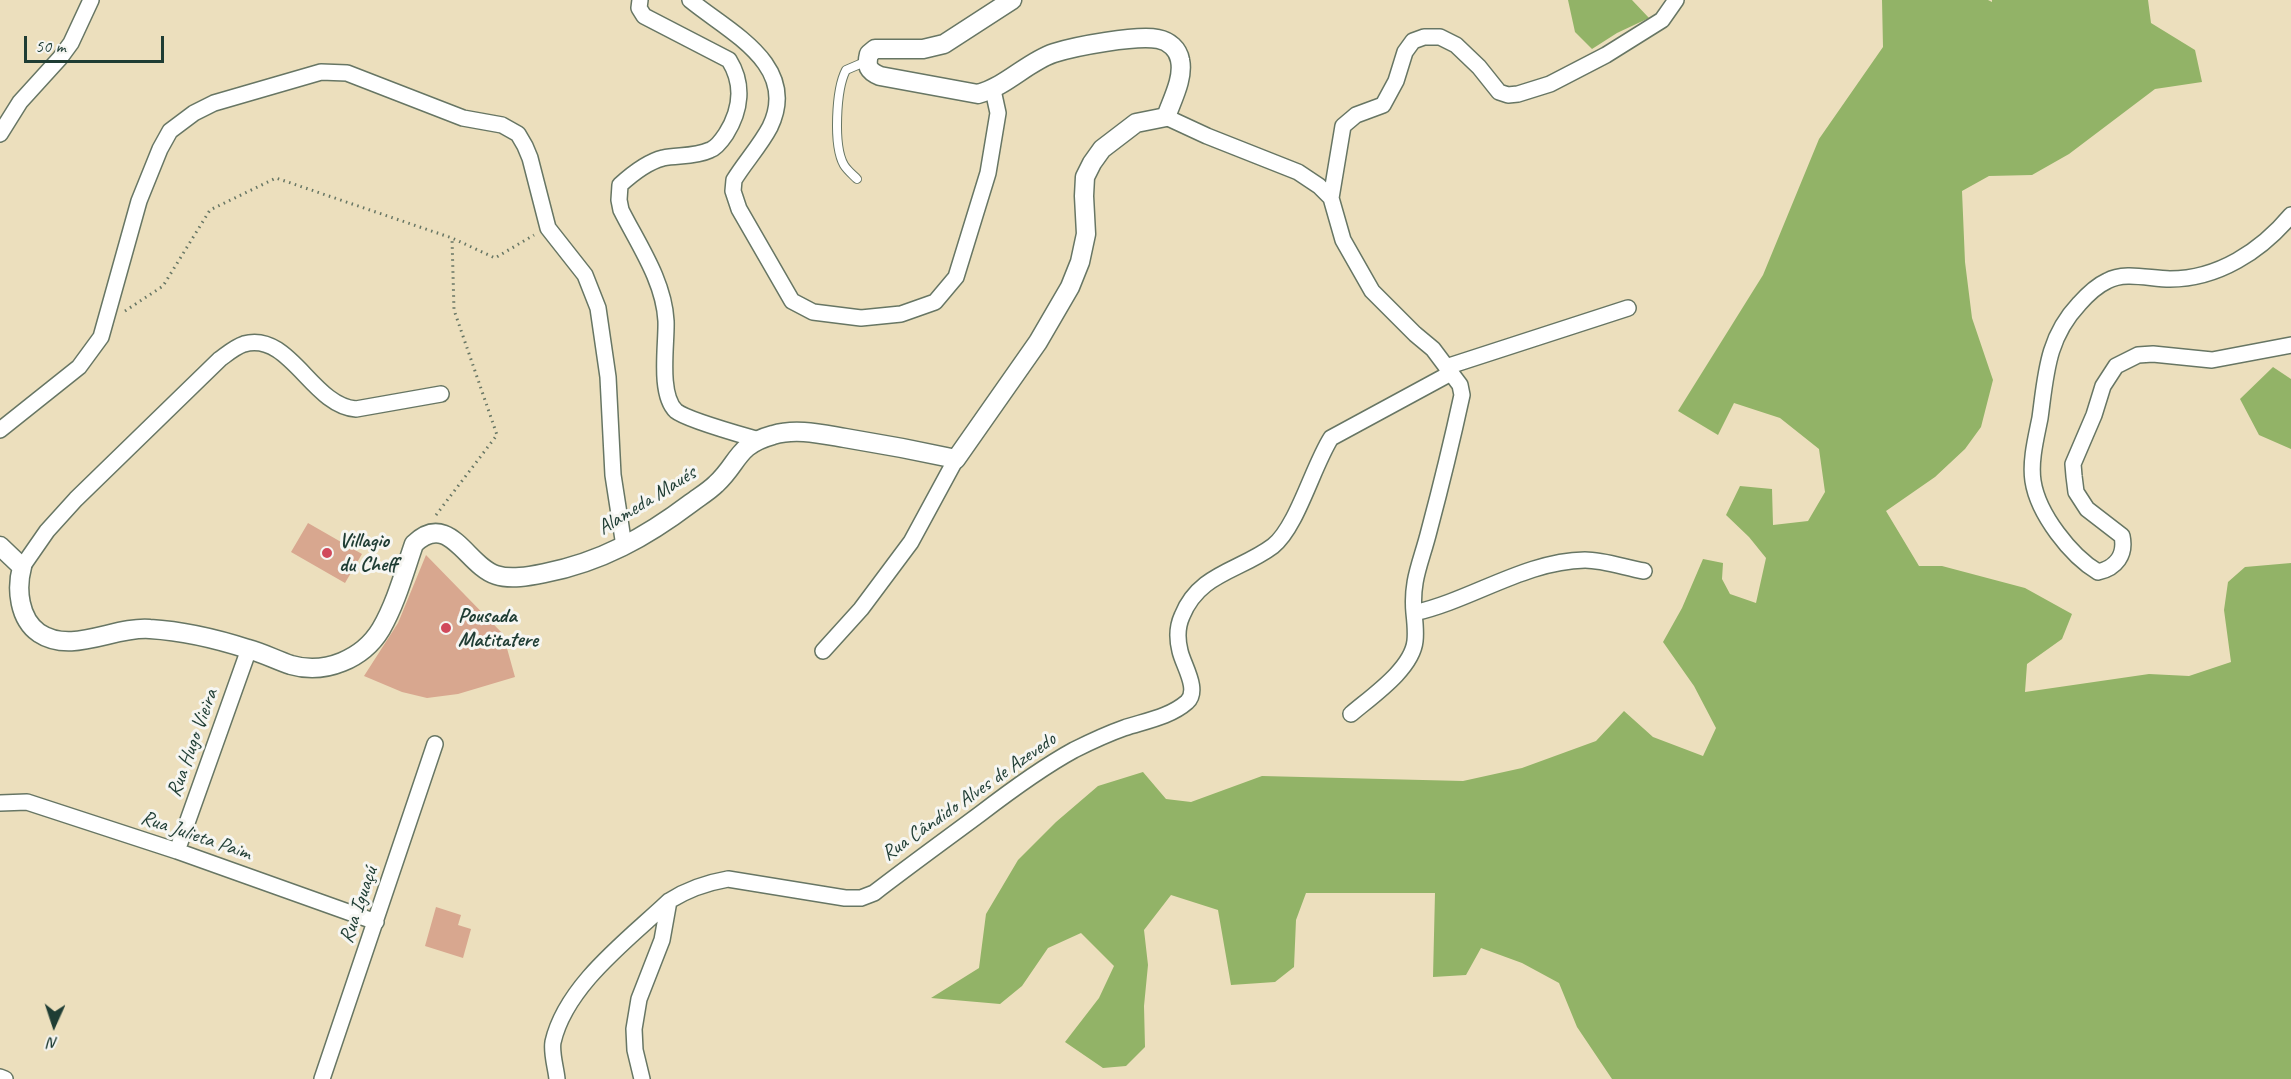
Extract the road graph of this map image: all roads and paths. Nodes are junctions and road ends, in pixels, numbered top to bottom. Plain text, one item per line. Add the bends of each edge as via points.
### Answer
1 (91, 0) edge
2 (640, 0) edge
3 (690, 0) edge
4 (1012, 0) edge
5 (1676, 0) edge
6 (871, 55) junction
7 (993, 90) junction
8 (1166, 117) junction
9 (0, 134) edge
10 (857, 179) dead end
11 (1331, 198) junction
12 (2291, 215) edge
13 (548, 228) junction
14 (452, 238) junction
15 (1628, 308) dead end
16 (106, 324) junction
17 (2291, 345) edge
18 (1449, 370) junction
19 (441, 394) dead end
20 (0, 430) edge
21 (759, 440) junction
22 (956, 459) junction
23 (434, 517) dead end
24 (0, 546) edge
25 (624, 546) junction
26 (22, 567) junction
27 (1644, 571) dead end
28 (1414, 613) junction
29 (249, 649) junction
30 (823, 651) dead end
31 (1352, 714) dead end
32 (435, 744) dead end
33 (0, 803) edge
34 (177, 851) junction
35 (669, 901) junction
36 (376, 922) junction
37 (0, 1077) edge
38 (5, 1079) edge
39 (322, 1079) edge
40 (557, 1079) edge
41 (642, 1079) edge

1 - 9 street via 71,43 20,102
2 - 21 street via 644,16 729,60 740,88 733,123 710,150 662,159 631,174 620,185 621,210 663,300 663,364 670,402 683,415
3 - 7 street via 750,46 771,73 776,111 734,180 733,191 739,209 792,301 813,312 861,318 901,314 935,302 956,277 994,144 998,113
4 - 6 street via 944,44
5 - 11 street via 1662,20 1606,55 1550,84 1518,94 1499,92 1456,45 1440,37 1413,41 1383,105 1356,115 1343,126
6 - 7 street via 872,73 880,76 978,94
6 - 10 lane via 846,70 838,96 838,147 844,165
7 - 8 street via 1053,53 1133,39 1159,39 1172,44 1181,66
8 - 11 street via 1298,172
8 - 22 street via 1136,123 1102,149 1092,163 1084,186 1086,234 1070,287 1038,342
11 - 18 street via 1343,240 1372,291 1433,349
12 - 17 street via 2270,237 2221,270 2200,277 2125,276 2108,280 2088,293 2057,333 2047,365 2033,483 2051,524 2087,565 2098,572 2109,570 2121,556 2124,545 2122,536 2087,510 2076,492 2073,464 2103,386 2116,366 2138,355 2212,360
13 - 14 path via 495,258
13 - 16 street via 530,158 518,134 502,125 463,117 347,73 321,72 214,103 170,131 139,201
13 - 25 street via 585,274 598,308 608,377 613,475
14 - 16 path via 276,178 210,210 163,286
14 - 23 path via 454,310 497,435
15 - 18 street, Rua Cândido Alves de Azevedo
16 - 20 street via 80,367
18 - 28 street via 1462,395 1412,592
18 - 35 street, Rua Cândido Alves de Azevedo via 1331,438 1288,529 1274,545 1211,580 1191,597 1178,633 1179,650 1192,689 1186,704 1074,750 1028,778 874,893 861,898 728,879 696,886
19 - 26 street via 345,409 320,392 276,350 265,344 242,345 220,358 76,499
21 - 22 street, Alameda Maués via 812,432
21 - 25 street, Alameda Maués via 737,456 717,483
22 - 30 street via 911,542 861,609
24 - 26 street
25 - 29 street, Alameda Maués via 584,564 520,577 495,575 455,540 429,534 414,544 395,601 380,631 360,652 336,666 315,668 293,666
26 - 29 street, Alameda Maués via 18,580 24,616 39,632 57,641 148,628
27 - 28 street via 1588,560 1545,565
28 - 31 street via 1416,640 1412,653 1387,683
29 - 34 street, Rua Hugo Vieira
32 - 36 street, Rua Iguaçú
33 - 34 street, Rua Julieta Paim via 27,802
34 - 36 street, Rua Julieta Paim
35 - 40 street, Rua Cândido Alves de Azevedo via 589,976 564,1013 552,1044
35 - 41 street via 662,940 639,999 634,1029
36 - 39 street, Rua Iguaçú
37 - 38 street

